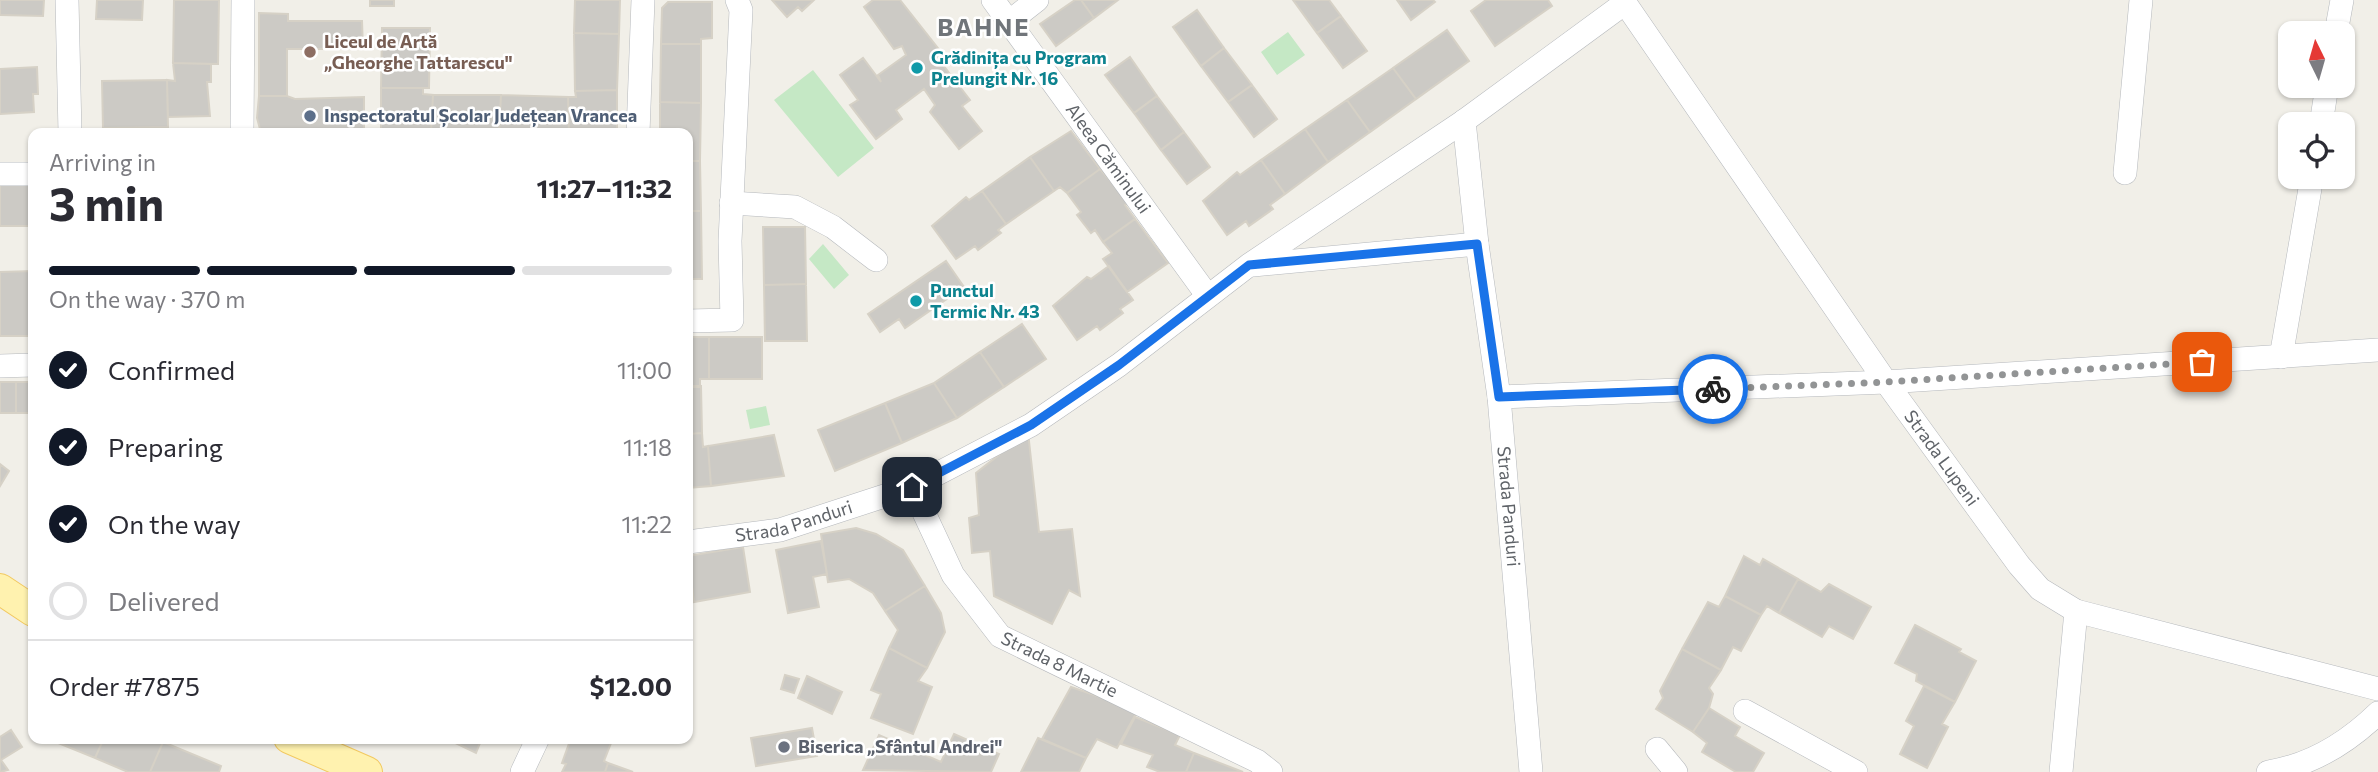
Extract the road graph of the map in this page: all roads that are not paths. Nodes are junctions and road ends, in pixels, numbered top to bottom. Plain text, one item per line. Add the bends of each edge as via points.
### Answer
1 (67, 0) edge
2 (243, 0) edge
3 (643, 0) edge
4 (737, 0) edge
5 (993, 0) edge
6 (1037, 0) edge
7 (2141, 0) edge
8 (2342, 0) edge
9 (1624, 2) edge
10 (2338, 21) edge
11 (1009, 22) junction
12 (1464, 121) junction
13 (70, 128) edge
14 (242, 128) edge
15 (638, 128) edge
16 (2125, 173) dead end
17 (0, 174) edge
18 (28, 174) edge
19 (2310, 189) edge
20 (731, 203) junction
21 (1477, 244) junction
22 (876, 260) dead end
23 (1249, 265) junction
24 (1208, 295) junction
25 (693, 321) edge
26 (2378, 350) edge
27 (2281, 356) junction
28 (28, 365) edge
29 (0, 366) edge
30 (1886, 382) junction
31 (1499, 397) junction
32 (912, 487) junction
33 (693, 541) edge
34 (0, 589) edge
35 (28, 608) edge
36 (2076, 611) junction
37 (2378, 689) edge
38 (1745, 711) dead end
39 (2378, 713) edge
40 (303, 744) edge
41 (535, 744) edge
42 (1657, 749) dead end
43 (368, 772) edge
44 (522, 772) edge
45 (1271, 772) edge
46 (1531, 772) edge
47 (1676, 772) edge
48 (1856, 772) edge
49 (2061, 772) edge
50 (2268, 772) edge

1 - 13 street
2 - 14 street
3 - 15 street
4 - 20 street via 741,10
5 - 11 street, Aleea Căminului
6 - 11 street
7 - 16 street
8 - 10 street
9 - 12 street, Strada Panduri
9 - 30 street, Strada Lupeni
11 - 24 street, Aleea Căminului
12 - 21 street, Strada Panduri
12 - 23 street, Strada Panduri
17 - 18 street
19 - 27 street
20 - 22 street via 795,207 833,227
20 - 25 street via 732,320
21 - 23 street
21 - 31 street, Strada Panduri
23 - 24 street, Strada Panduri
24 - 32 street, Strada Panduri via 1119,365 1031,425
26 - 27 street
27 - 30 street
28 - 29 street
30 - 31 street
30 - 36 street, Strada Lupeni via 2019,565 2039,589
31 - 46 street, Strada Panduri
32 - 33 street, Strada Panduri via 780,530
32 - 45 street, Strada 8 Martie via 953,575 1000,636
34 - 35 main road
36 - 37 street, Strada Lupeni
36 - 49 street
38 - 48 street
39 - 50 street via 2311,761
40 - 43 main road
41 - 44 street
42 - 47 street

